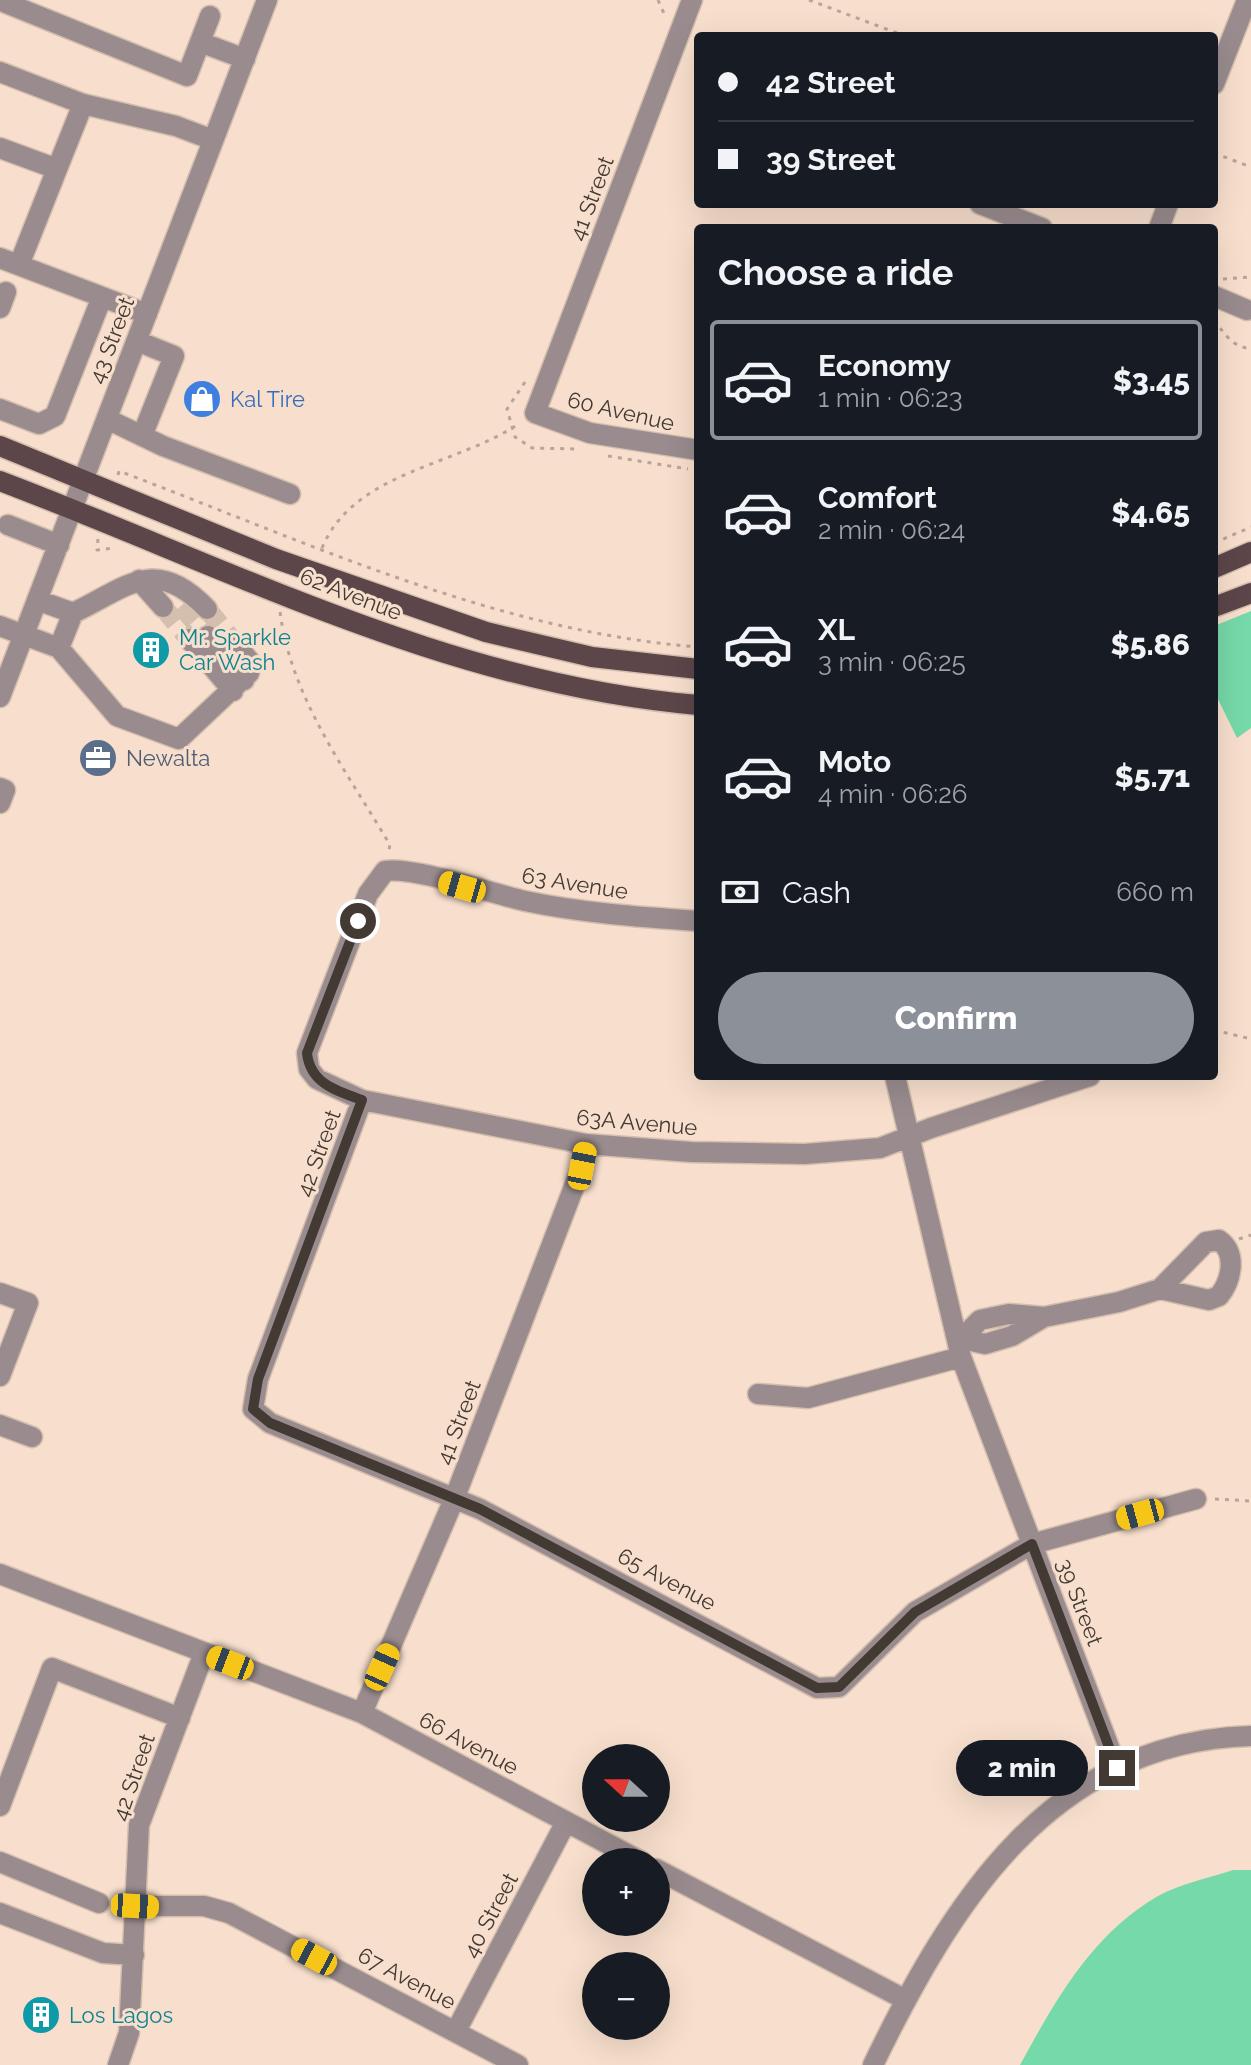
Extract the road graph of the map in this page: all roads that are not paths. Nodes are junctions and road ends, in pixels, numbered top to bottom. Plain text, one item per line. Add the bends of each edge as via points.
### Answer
1 (7, 0) edge
2 (267, 0) edge
3 (692, 0) edge
4 (1240, 2) edge
5 (210, 16) dead end
6 (200, 42) junction
7 (245, 59) junction
8 (1218, 71) edge
9 (0, 72) edge
10 (83, 104) junction
11 (213, 140) junction
12 (0, 148) edge
13 (57, 169) junction
14 (990, 208) edge
15 (1032, 224) edge
16 (9, 262) edge
17 (102, 297) junction
18 (1218, 298) edge
19 (1247, 310) dead end
20 (147, 314) junction
21 (137, 341) junction
22 (0, 409) edge
23 (535, 413) joint
24 (107, 419) junction
25 (142, 436) junction
26 (0, 446) edge
27 (694, 449) edge
28 (84, 478) junction
29 (0, 481) edge
30 (290, 494) dead end
31 (73, 508) junction
32 (8, 525) dead end
33 (59, 545) junction
34 (1251, 552) edge
35 (1218, 566) edge
36 (148, 580) junction
37 (1251, 593) edge
38 (37, 600) junction
39 (1218, 605) edge
40 (172, 606) tunnel mouth
41 (207, 609) tunnel mouth
42 (73, 613) junction
43 (0, 626) edge
44 (24, 635) junction
45 (198, 637) tunnel mouth
46 (234, 642) tunnel mouth
47 (59, 648) junction
48 (694, 669) edge
49 (243, 678) junction
50 (2, 687) edge
51 (694, 705) edge
52 (0, 788) edge
53 (0, 803) edge
54 (401, 869) joint
55 (694, 921) edge
56 (896, 1080) edge
57 (1078, 1080) edge
58 (362, 1100) junction
59 (910, 1137) junction
60 (586, 1144) junction
61 (1160, 1289) dead end
62 (0, 1293) edge
63 (960, 1344) junction
64 (0, 1376) edge
65 (758, 1394) dead end
66 (253, 1409) joint
67 (0, 1425) edge
68 (32, 1437) dead end
69 (455, 1497) junction
70 (1196, 1499) road end
71 (1032, 1544) junction
72 (0, 1574) edge
73 (204, 1653) junction
74 (362, 1713) junction
75 (180, 1718) junction
76 (1251, 1736) edge
77 (1117, 1768) junction
78 (0, 1806) edge
79 (566, 1822) junction
80 (615, 1848) edge
81 (0, 1862) edge
82 (670, 1876) edge
83 (99, 1903) dead end
84 (135, 1906) junction
85 (0, 1913) edge
86 (134, 1955) junction
87 (906, 2000) junction
88 (456, 2031) junction
89 (118, 2065) edge
90 (518, 2065) edge
91 (873, 2065) edge

1 - 6 street via 187,76
2 - 7 street, 43 Street
3 - 23 street, 41 Street
4 - 8 street
5 - 6 street
6 - 7 street
7 - 11 street, 43 Street
9 - 10 street
10 - 11 street
10 - 13 street
11 - 20 street, 43 Street
12 - 13 street
13 - 16 street
14 - 15 street
16 - 17 street
17 - 20 street
17 - 22 street via 55,416 39,424
18 - 19 street
20 - 21 street, 43 Street
21 - 24 street, 43 Street
21 - 25 street via 174,356
23 - 27 street, 60 Avenue via 590,433
24 - 25 street
24 - 28 street, 43 Street
25 - 30 street
26 - 28 main road, 62 Avenue
28 - 31 street, 43 Street
28 - 48 main road, 62 Avenue via 276,559 498,636 592,657
29 - 31 main road, 62 Avenue
31 - 33 street, 43 Street
31 - 51 main road, 62 Avenue via 475,665 598,694
32 - 33 street
33 - 38 street, 43 Street
34 - 35 main road
36 - 40 street
36 - 41 street via 190,591
36 - 42 street via 122,585
37 - 39 main road
38 - 42 street
38 - 44 street, 43 Street
42 - 47 street
43 - 44 street
44 - 47 street
44 - 50 street, 43 Street
45 - 49 street
46 - 49 street
47 - 49 street via 117,716 179,739
52 - 53 street via 5,790
54 - 55 street, 63 Avenue via 529,902
54 - 58 street, 42 Street via 385,871 368,894 307,1053 317,1079
56 - 59 street, 39 Street
57 - 59 street, 63A Avenue
58 - 60 street, 63A Avenue
58 - 66 street, 42 Street via 258,1379
59 - 60 street, 63A Avenue via 880,1148 805,1154
59 - 63 street, 39 Street
60 - 69 street, 41 Street
61 - 63 street via 1044,1317 1009,1314 980,1320
62 - 64 street via 28,1303
63 - 65 street via 808,1398
63 - 71 street, 39 Street
66 - 69 street, 65 Avenue via 270,1423
67 - 68 street
69 - 71 street, 65 Avenue via 817,1688 839,1687 915,1612
69 - 74 street, 41 Street
70 - 71 street, 65 Avenue
71 - 77 street, 39 Street
72 - 73 street, 66 Avenue
73 - 74 street, 66 Avenue
73 - 75 street, 42 Street
74 - 79 street, 66 Avenue
75 - 78 street via 52,1668
75 - 84 street, 42 Street via 139,1825
76 - 77 street via 1187,1744
77 - 87 street via 1058,1803 1013,1843 973,1889
79 - 80 street, 66 Avenue
79 - 88 street, 40 Street
81 - 83 street
82 - 87 street
84 - 86 street, 42 Street
84 - 88 street, 67 Avenue via 204,1906 229,1913
85 - 86 street via 103,1953
86 - 89 street, 42 Street via 129,2033
87 - 91 street
88 - 90 street, 67 Avenue

